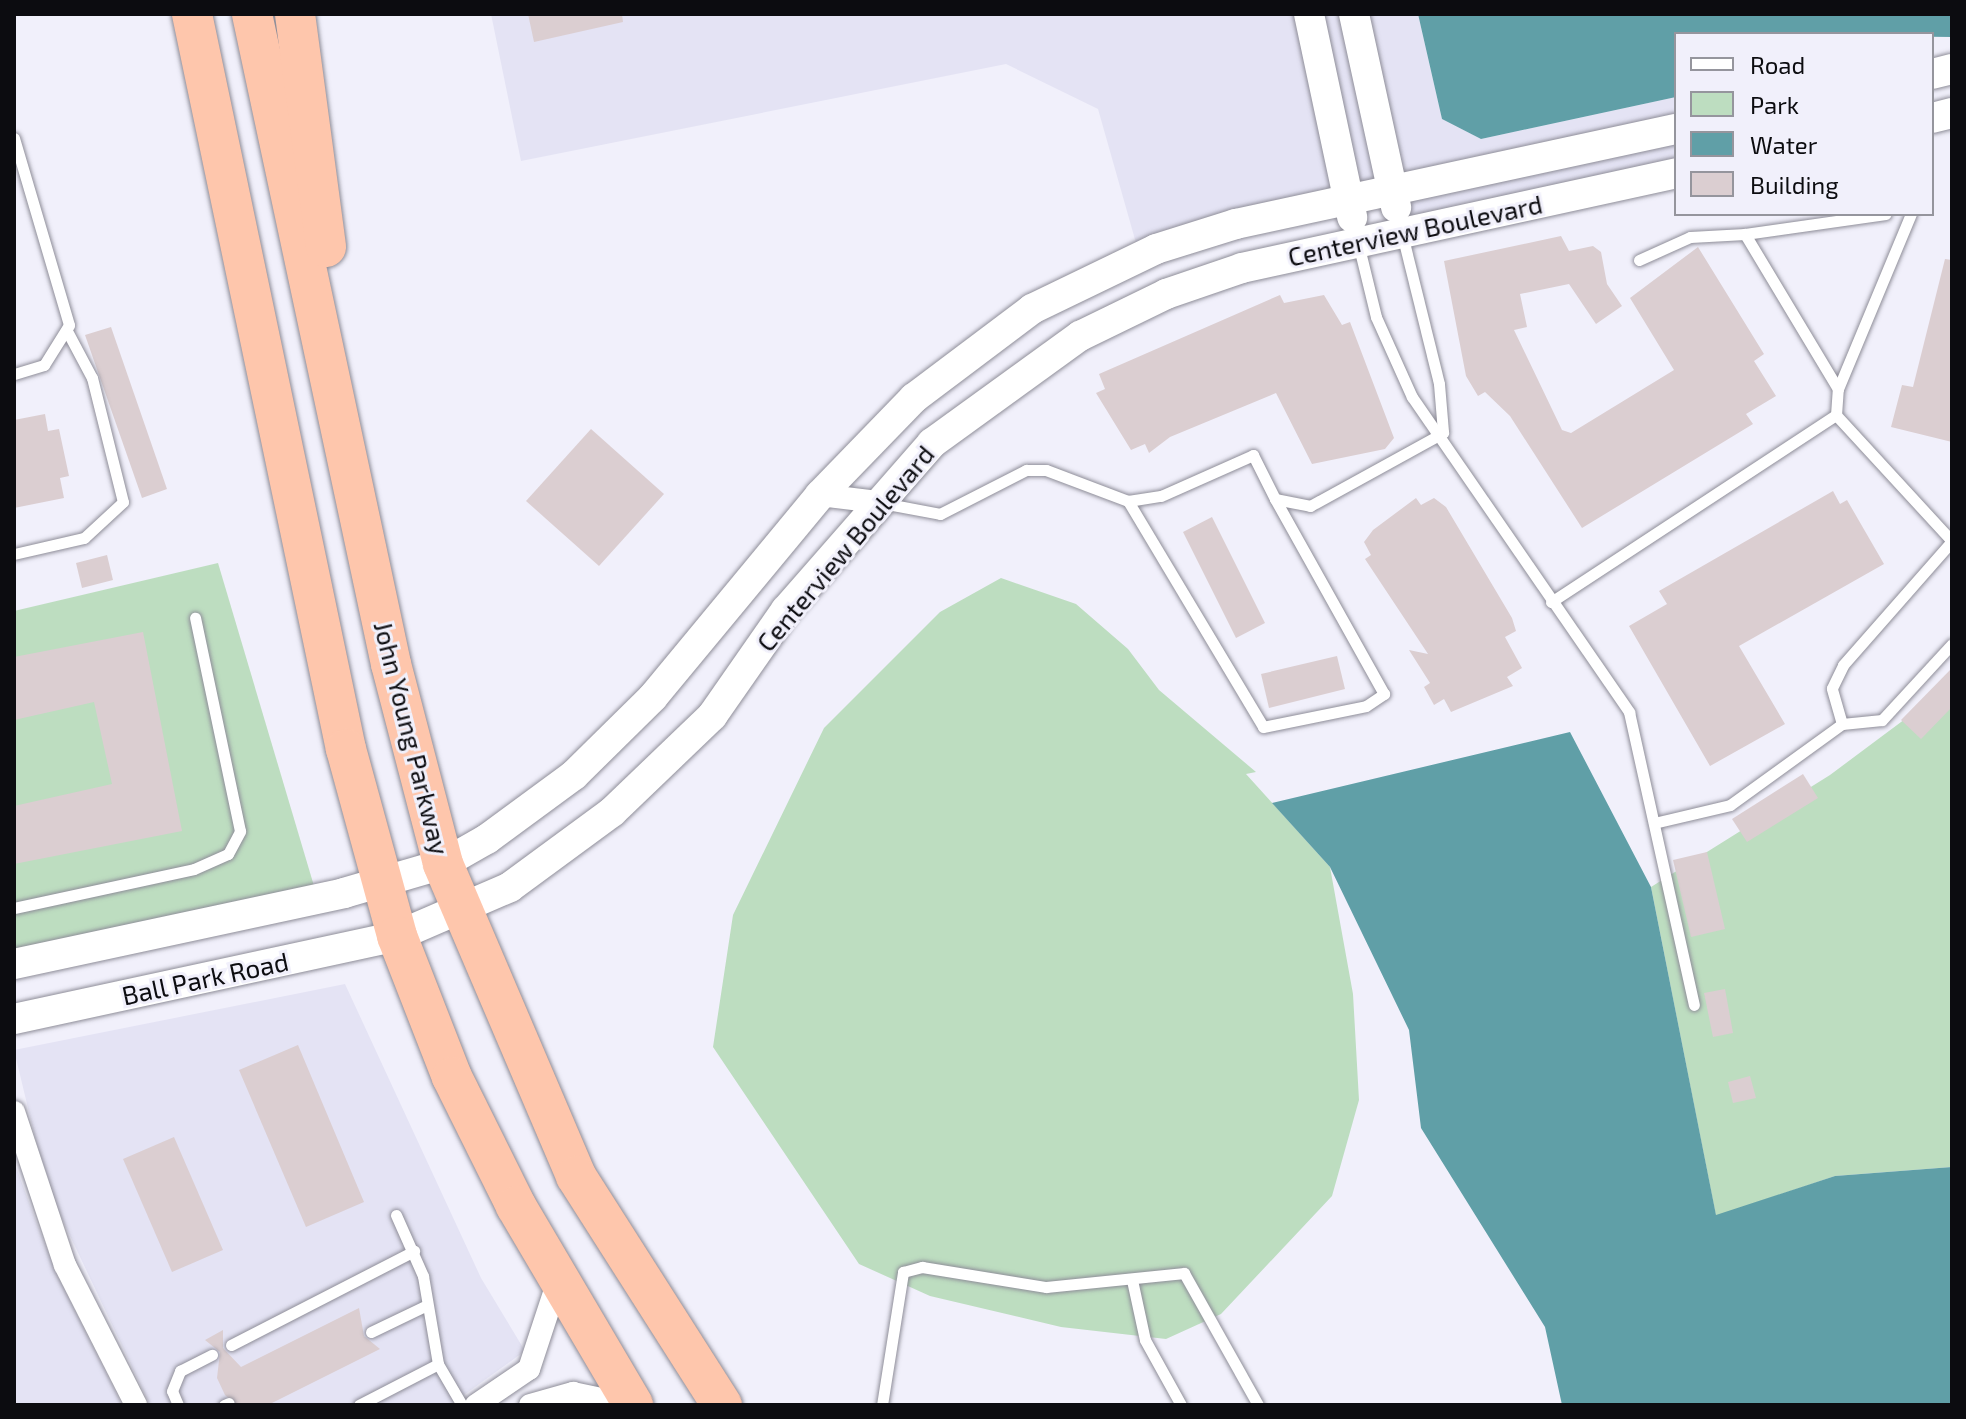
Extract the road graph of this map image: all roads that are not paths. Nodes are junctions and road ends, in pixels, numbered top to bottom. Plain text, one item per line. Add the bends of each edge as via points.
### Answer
1 (168, 14) edge
2 (192, 14) edge
3 (252, 14) edge
4 (295, 14) edge
5 (1309, 14) edge
6 (1354, 14) edge
7 (1674, 129) edge
8 (14, 138) edge
9 (219, 144) junction
10 (1674, 173) edge
11 (1392, 190) junction
12 (1348, 199) junction
13 (1872, 216) edge
14 (1910, 216) edge
15 (1402, 232) junction
16 (1745, 234) junction
17 (1357, 242) junction
18 (1639, 260) dead end
19 (67, 331) junction
20 (14, 374) edge
21 (1838, 389) junction
22 (1836, 415) junction
23 (1443, 433) junction
24 (820, 495) junction
25 (1275, 499) junction
26 (1128, 501) junction
27 (878, 502) junction
28 (361, 524) junction
29 (1952, 541) edge
30 (14, 554) edge
31 (1551, 602) junction
32 (195, 618) dead end
33 (1952, 644) edge
34 (1842, 724) junction
35 (1654, 823) junction
36 (443, 864) junction
37 (381, 883) junction
38 (14, 908) edge
39 (462, 911) junction
40 (397, 936) junction
41 (14, 964) edge
42 (1694, 1005) dead end
43 (14, 1019) edge
44 (14, 1112) edge
45 (396, 1215) dead end
46 (414, 1251) junction
47 (1132, 1280) junction
48 (557, 1284) junction
49 (427, 1305) junction
50 (371, 1332) dead end
51 (231, 1345) dead end
52 (212, 1355) dead end
53 (438, 1364) junction
54 (136, 1405) edge
55 (178, 1405) edge
56 (359, 1405) edge
57 (462, 1405) edge
58 (476, 1405) edge
59 (530, 1405) edge
60 (632, 1405) edge
61 (722, 1405) edge
62 (882, 1405) edge
63 (1181, 1405) edge
64 (1258, 1405) edge

1 - 9 highway
2 - 9 highway
3 - 28 highway, John Young Parkway
4 - 28 highway
5 - 12 street
6 - 11 street
7 - 11 street, Centerview Boulevard
8 - 19 lane
9 - 37 highway
10 - 15 street, Centerview Boulevard
11 - 12 street, Centerview Boulevard
11 - 15 street
12 - 17 street
12 - 24 street, Centerview Boulevard via 1156,249 1032,309 914,398
13 - 16 lane
14 - 21 lane
15 - 17 street, Centerview Boulevard
15 - 23 lane via 1439,384
16 - 18 lane via 1690,237
16 - 21 lane
17 - 23 lane via 1376,317 1412,397
17 - 27 street, Centerview Boulevard via 1166,294 1080,336 932,443
19 - 20 lane via 44,365
19 - 30 lane via 92,378 123,502 84,538
21 - 22 lane
22 - 29 lane
22 - 31 lane
23 - 25 lane via 1310,506
23 - 31 lane
24 - 27 street
24 - 36 street, Centerview Boulevard via 653,697 574,775
25 - 26 lane via 1253,455 1161,496
25 - 26 lane via 1384,694 1366,706 1263,727
26 - 27 lane via 1036,470 940,514
27 - 39 street, Centerview Boulevard via 786,610 712,716 612,812 510,887
28 - 36 highway, John Young Parkway
29 - 34 lane via 1843,665 1832,688
31 - 35 lane via 1629,712
32 - 38 lane via 240,831 228,854 194,869
33 - 34 lane via 1882,720
34 - 35 lane via 1730,805
35 - 42 lane
36 - 37 street, Centerview Boulevard
36 - 39 highway, John Young Parkway
37 - 40 highway
37 - 41 street, Ball Park Road
39 - 40 street, Centerview Boulevard
39 - 61 highway, John Young Parkway via 576,1176
40 - 43 street, Ball Park Road
40 - 48 highway via 452,1077
44 - 54 street via 65,1265
45 - 46 lane
46 - 49 lane
46 - 51 lane
47 - 62 lane via 1046,1287 922,1267 903,1272
47 - 63 lane via 1145,1340
47 - 64 lane via 1184,1273 1195,1283
48 - 58 street via 529,1369
48 - 60 highway
49 - 50 lane
49 - 53 lane
52 - 55 lane via 180,1371 172,1391
53 - 56 lane
53 - 57 lane
59 - 60 street via 573,1393

